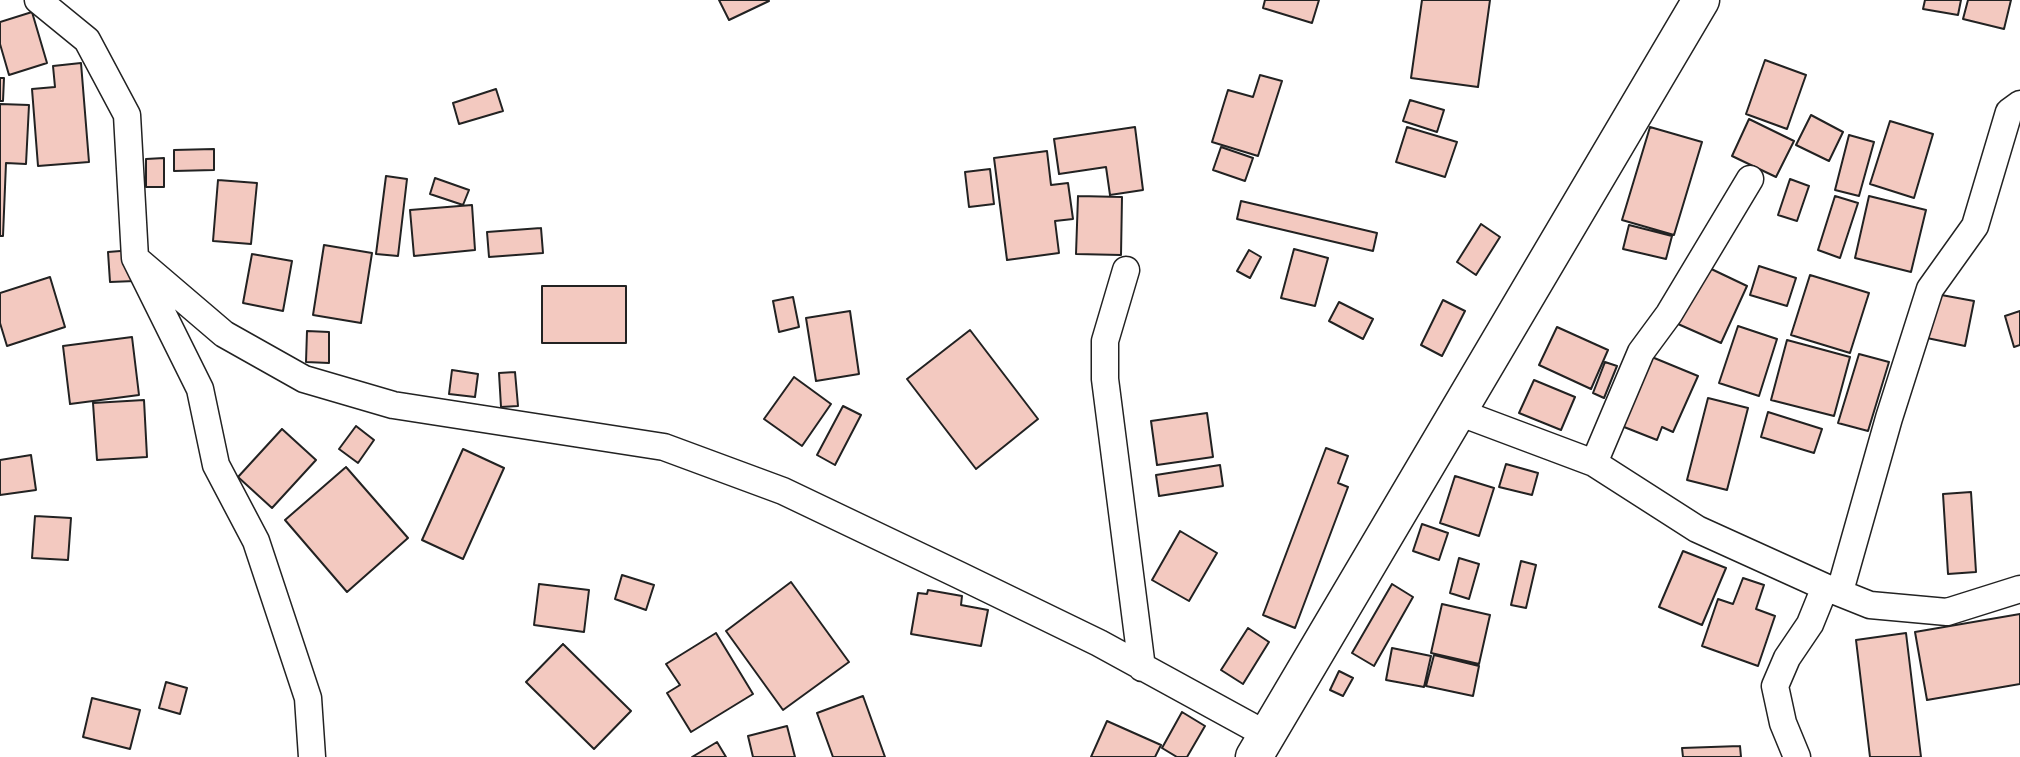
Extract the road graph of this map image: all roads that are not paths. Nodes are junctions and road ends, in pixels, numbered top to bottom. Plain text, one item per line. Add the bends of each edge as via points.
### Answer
1 (38, 0) edge
2 (1701, 0) edge
3 (2020, 104) edge
4 (1750, 179) dead end
5 (135, 258) junction
6 (1126, 270) dead end
7 (1458, 412) junction
8 (1594, 463) junction
9 (1832, 589) junction
10 (2020, 589) edge
11 (1142, 668) junction
12 (1260, 746) edge
13 (312, 757) edge
14 (1797, 757) edge

1 - 5 street via 87,40 127,115
2 - 7 main road
3 - 9 street via 2009,112 1975,226 1930,289
4 - 8 street via 1641,352
5 - 11 street via 224,334 304,379 393,405 664,447 783,491
5 - 13 street via 200,389 216,465 256,541 308,698
6 - 11 street via 1105,341 1105,379
7 - 8 street
7 - 12 main road
8 - 9 street via 1697,529
9 - 10 street via 1870,605 1947,612
9 - 14 street via 1775,686
11 - 12 street

